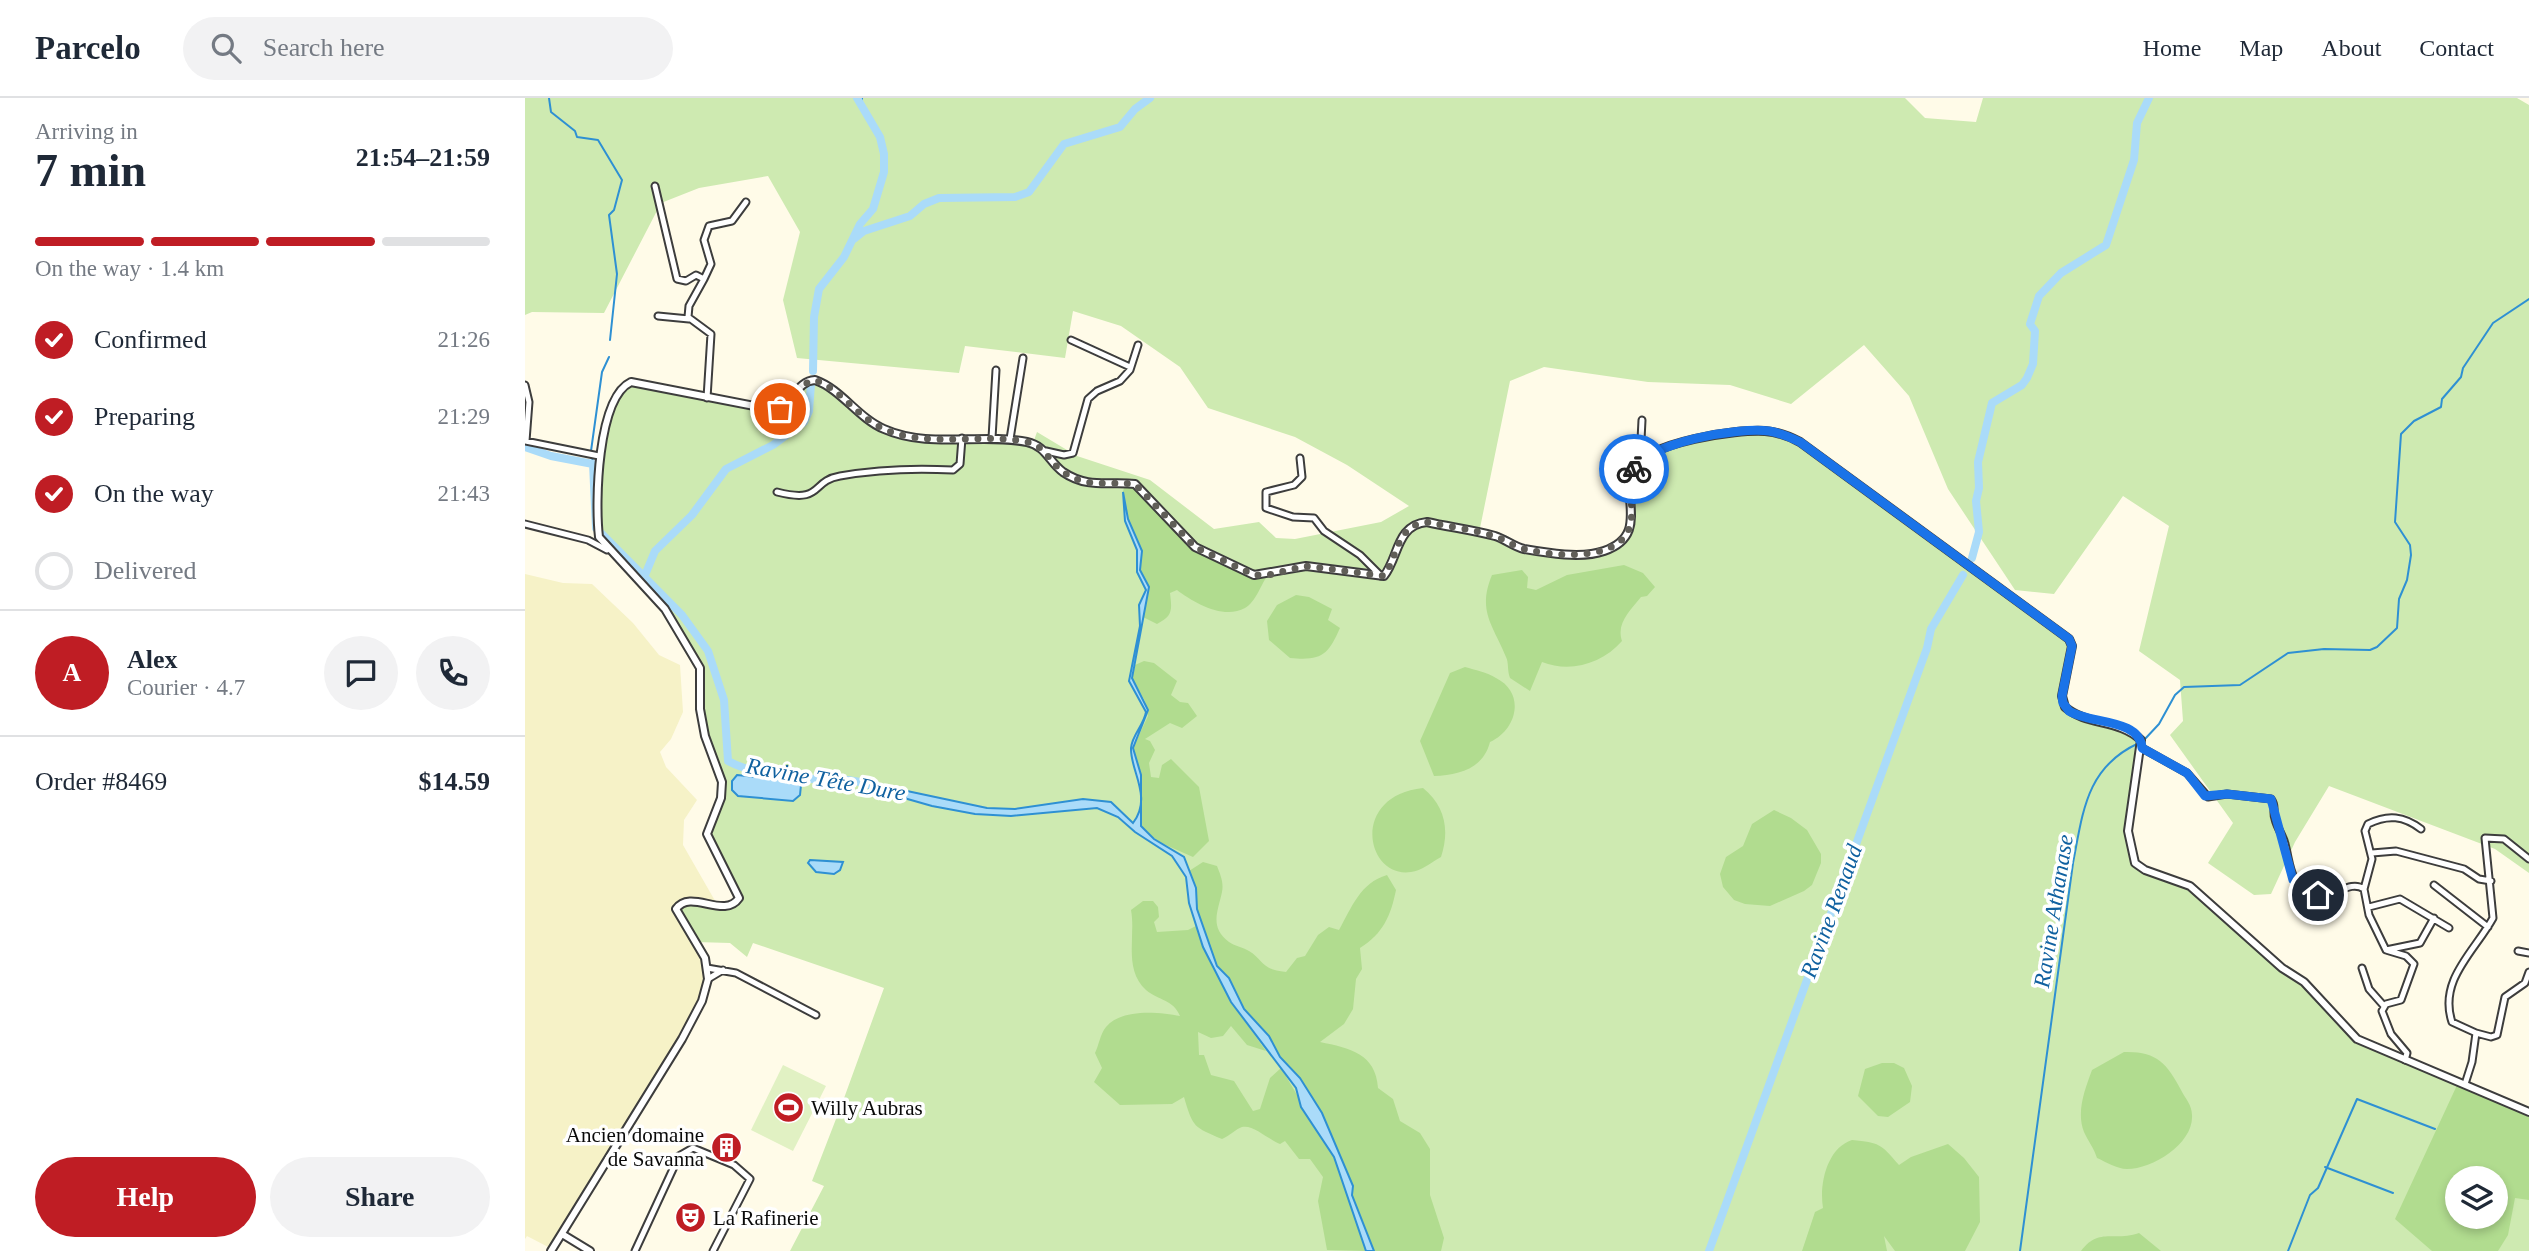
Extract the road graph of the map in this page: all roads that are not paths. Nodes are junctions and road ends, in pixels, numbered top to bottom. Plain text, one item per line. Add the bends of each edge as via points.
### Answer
1 (655, 186) dead end
2 (746, 202) dead end
3 (704, 279) junction
4 (658, 316) dead end
5 (689, 319) junction
6 (1070, 340) dead end
7 (1138, 345) dead end
8 (1023, 358) dead end
9 (1130, 368) junction
10 (996, 370) dead end
11 (525, 385) edge
12 (707, 398) junction
13 (1642, 420) dead end
14 (962, 438) junction
15 (992, 438) junction
16 (1010, 439) junction
17 (526, 441) edge
18 (1046, 451) junction
19 (599, 456) junction
20 (1300, 458) dead end
21 (1640, 460) junction
22 (776, 492) dead end
23 (525, 524) edge
24 (607, 550) junction
25 (1381, 577) junction
26 (2142, 748) junction
27 (2421, 829) dead end
28 (2372, 853) junction
29 (2529, 859) edge
30 (2491, 881) junction
31 (2434, 885) dead end
32 (2364, 889) junction
33 (2369, 907) junction
34 (2434, 918) junction
35 (2488, 927) junction
36 (2449, 928) dead end
37 (2386, 950) junction
38 (2518, 951) dead end
39 (2529, 953) edge
40 (707, 968) junction
41 (2362, 968) dead end
42 (723, 970) junction
43 (2529, 972) edge
44 (708, 979) junction
45 (2526, 985) edge
46 (2384, 1006) junction
47 (817, 1016) dead end
48 (2476, 1033) junction
49 (2405, 1060) junction
50 (2465, 1084) junction
51 (2529, 1112) edge
52 (562, 1234) junction
53 (551, 1251) edge
54 (590, 1251) edge
55 (635, 1251) edge
56 (713, 1251) edge

1 - 3 street via 677,279 685,281 695,275
2 - 3 street via 732,222 709,226 704,240 711,264
3 - 5 street via 689,306
4 - 5 street
5 - 12 street via 711,334
6 - 9 street
7 - 9 street
8 - 16 street
9 - 18 street via 1121,381 1088,399 1073,453
10 - 15 street
11 - 17 street via 529,402
12 - 14 street via 775,411 802,385 815,380 883,429 921,438
12 - 19 street via 641,383 623,386
13 - 21 street
14 - 15 street
14 - 22 street via 960,464 953,470 899,468 840,476 808,496
15 - 16 street
16 - 18 street
17 - 19 street
18 - 25 street via 1064,472 1085,481 1135,484 1195,547 1240,570 1268,575 1306,566
19 - 24 street via 598,533
20 - 25 street via 1302,477 1294,485 1266,492 1266,508 1314,518
21 - 25 street via 1630,478 1632,520 1616,546 1586,555 1523,549 1497,537 1420,523 1399,539 1387,573
21 - 26 street via 1728,433 1767,431 1800,442 2069,639 2072,646 2062,696 2065,707 2081,717 2132,731
23 - 24 street via 588,540
24 - 40 street via 675,623 700,668 705,736 722,782 707,834 739,898 718,906 689,901 676,909
26 - 32 street via 2187,773 2208,797 2227,794 2271,799 2291,876 2312,894 2322,896 2354,885
26 - 49 street via 2127,831 2135,863 2190,886 2271,960 2304,982 2350,1033
27 - 28 street via 2404,818 2371,822 2365,831
28 - 30 street via 2396,850
28 - 32 street
29 - 30 street via 2504,839 2485,838
30 - 35 street via 2493,918
31 - 35 street
32 - 33 street
33 - 34 street via 2400,900
33 - 37 street
34 - 36 street
34 - 37 street via 2420,943
35 - 48 street via 2457,969 2449,1007 2452,1022
37 - 46 street via 2406,956 2413,964 2400,1000
38 - 39 street
40 - 42 street
40 - 44 street
41 - 46 street via 2369,989
42 - 44 street
42 - 47 street
43 - 45 street
44 - 52 street via 682,1039
45 - 48 street via 2505,997 2497,1034
46 - 49 street via 2391,1034 2407,1053
48 - 50 street
49 - 50 street
50 - 51 street
52 - 53 street
52 - 54 street
55 - 56 street via 679,1156 694,1148 734,1165 750,1179

